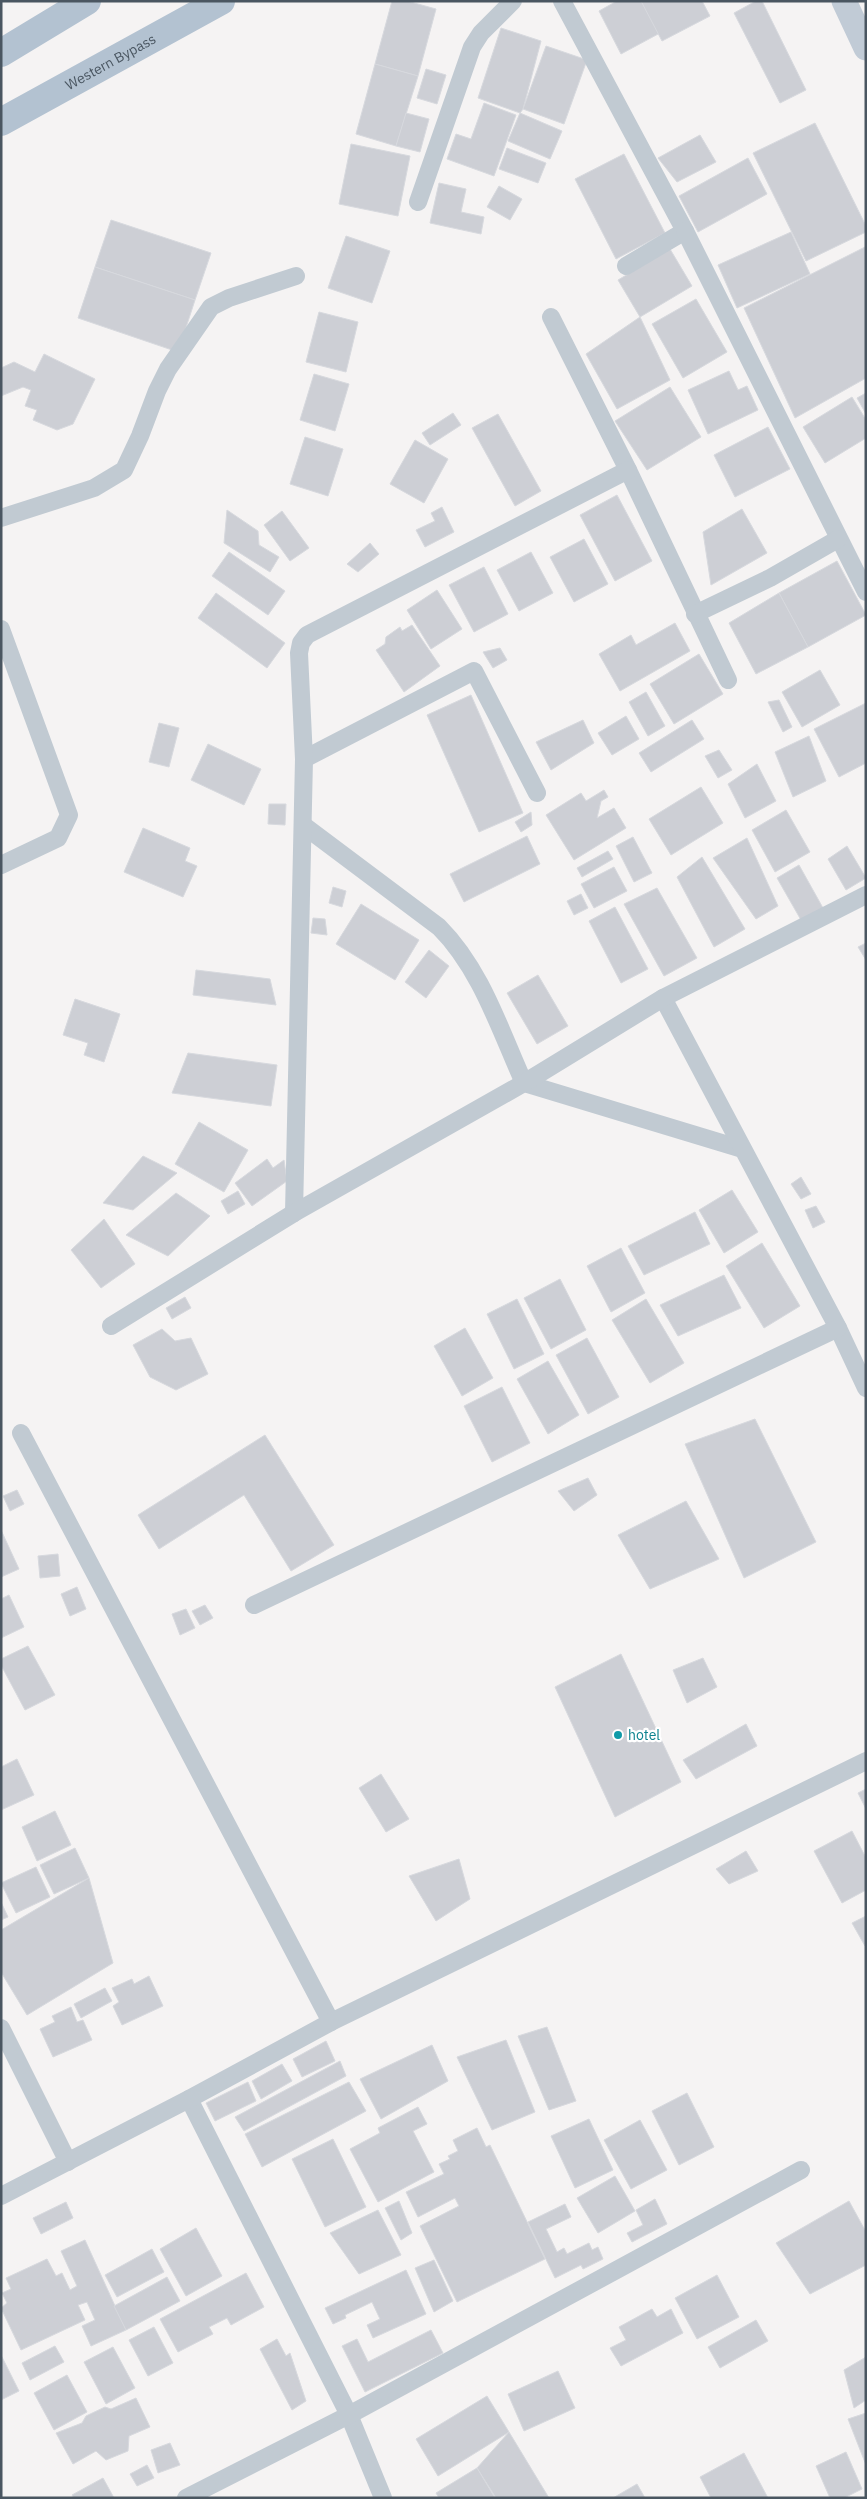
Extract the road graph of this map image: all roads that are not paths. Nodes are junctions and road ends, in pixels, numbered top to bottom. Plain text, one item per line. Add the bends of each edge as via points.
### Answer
1 (87, 1) edge
2 (221, 1) edge
3 (513, 1) edge
4 (562, 1) edge
5 (844, 1) edge
6 (866, 48) edge
7 (1, 53) edge
8 (1, 122) edge
9 (418, 202) dead end
10 (685, 230) junction
11 (626, 266) dead end
12 (296, 276) dead end
13 (551, 317) dead end
14 (628, 470) junction
15 (1, 518) edge
16 (838, 539) junction
17 (866, 592) edge
18 (695, 614) junction
19 (1, 629) edge
20 (728, 680) dead end
21 (304, 759) junction
22 (537, 793) dead end
23 (303, 825) junction
24 (1, 864) edge
25 (866, 895) edge
26 (663, 998) junction
27 (524, 1083) junction
28 (742, 1149) junction
29 (294, 1213) junction
30 (111, 1326) dead end
31 (838, 1328) junction
32 (866, 1388) edge
33 (20, 1433) dead end
34 (254, 1605) dead end
35 (866, 1761) edge
36 (331, 2022) junction
37 (1, 2028) edge
38 (189, 2099) junction
39 (68, 2162) junction
40 (801, 2170) dead end
41 (1, 2196) edge
42 (349, 2415) junction
43 (186, 2498) edge
44 (383, 2498) edge

1 - 7 main road
2 - 8 main road, Western Bypass
3 - 9 street via 481,33 472,47
4 - 10 street
5 - 6 main road
10 - 11 street
10 - 16 street
12 - 15 street via 210,307 156,390 124,470 94,488
13 - 14 street
14 - 18 street
14 - 21 street via 307,635 299,653
16 - 17 street
16 - 18 street via 770,578
18 - 20 street
19 - 24 street via 69,815 58,838
21 - 22 street via 474,671
21 - 23 street
23 - 27 street via 439,927 456,944 471,967
23 - 29 street
25 - 26 street
26 - 27 street
26 - 28 street
27 - 28 street
27 - 29 street
28 - 31 street
29 - 30 street
31 - 32 street
31 - 34 street
33 - 36 street
35 - 36 street
36 - 38 street
37 - 39 street
38 - 39 street
38 - 42 street
39 - 41 street
40 - 42 street
42 - 43 street
42 - 44 street

